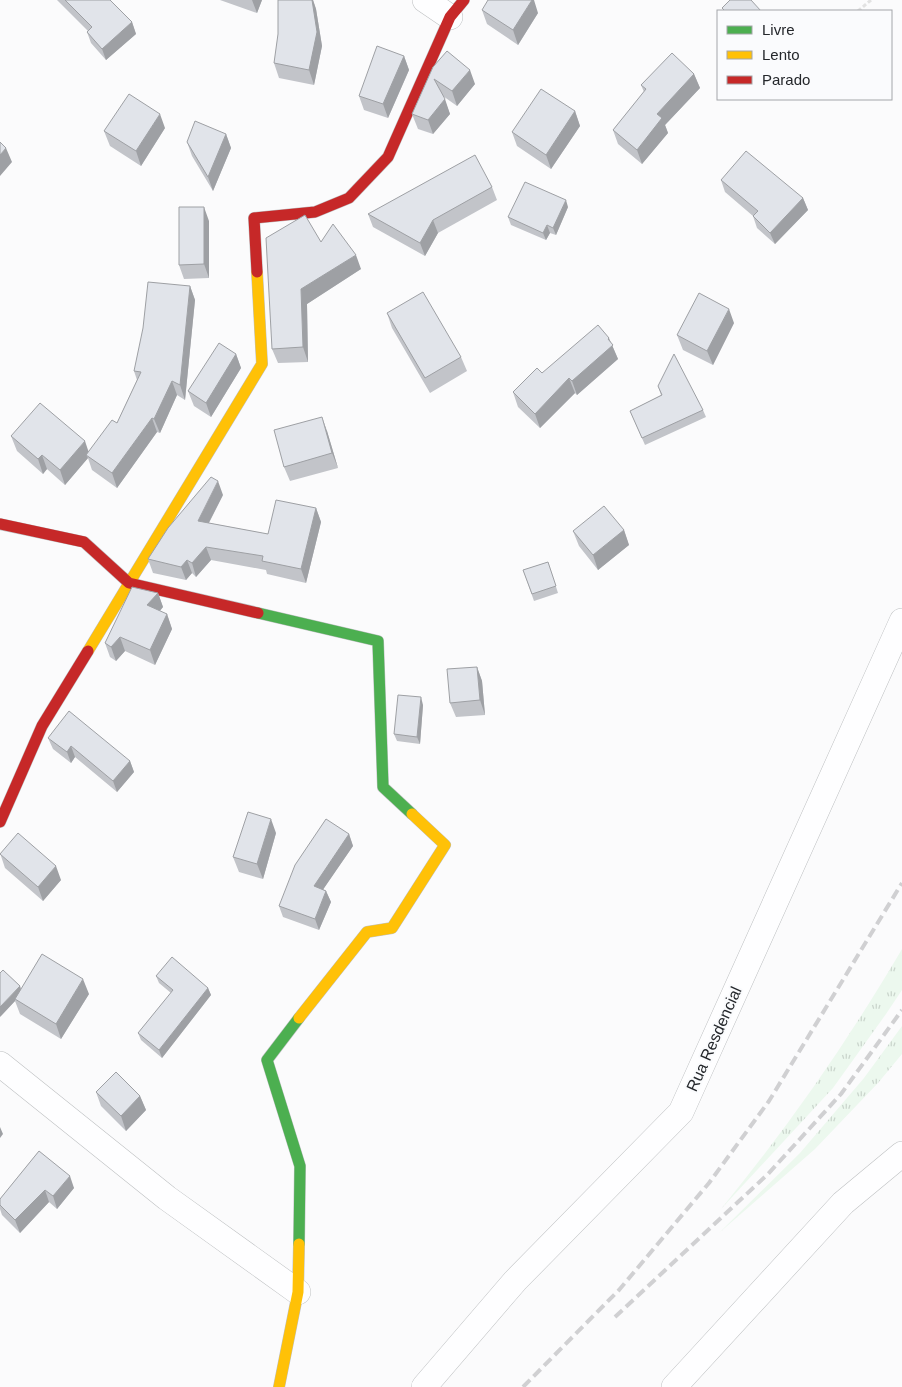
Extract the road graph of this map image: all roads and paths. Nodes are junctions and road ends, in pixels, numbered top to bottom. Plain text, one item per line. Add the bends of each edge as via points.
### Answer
1 (425, 0) edge
2 (871, 0) edge
3 (457, 8) edge
4 (859, 10) edge
5 (0, 524) edge
6 (129, 583) junction
7 (902, 621) edge
8 (0, 822) edge
9 (0, 1064) edge
10 (902, 1154) edge
11 (298, 1292) junction
12 (279, 1387) edge
13 (424, 1387) edge
14 (674, 1387) edge

1 - 3 street
2 - 4 path
3 - 6 street via 388,157 349,198 315,212 254,218 262,364
5 - 6 street via 84,542
6 - 8 street via 42,726
6 - 11 street via 378,641 383,787 446,845 392,928 367,932 267,1060 300,1166
7 - 13 street, Rua Resdencial via 681,1112 516,1281
9 - 11 street via 167,1198
10 - 14 street via 843,1203
11 - 12 street

